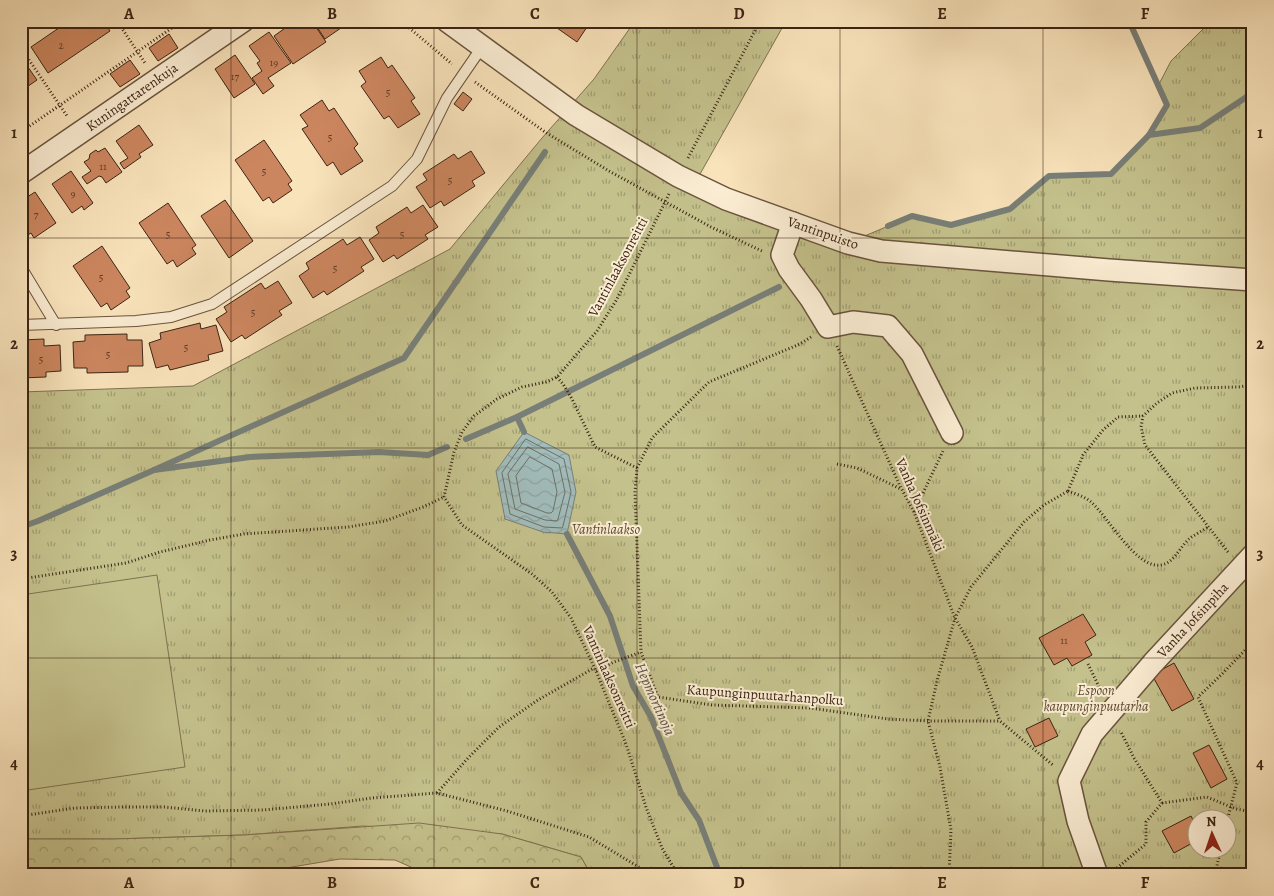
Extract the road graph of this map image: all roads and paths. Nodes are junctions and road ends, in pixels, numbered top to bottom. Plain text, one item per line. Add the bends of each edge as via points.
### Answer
1 (40, 21) edge
2 (118, 21) edge
3 (182, 21) edge
4 (243, 21) edge
5 (401, 21) edge
6 (447, 21) edge
7 (760, 21) edge
8 (21, 34) edge
9 (482, 47) junction
10 (21, 48) edge
11 (138, 52) junction
12 (463, 73) junction
13 (157, 80) junction
14 (60, 106) junction
15 (21, 132) edge
16 (79, 134) junction
17 (21, 173) edge
18 (678, 176) junction
19 (664, 202) junction
20 (793, 223) junction
21 (782, 254) junction
22 (21, 268) edge
23 (1253, 280) edge
24 (56, 324) junction
25 (21, 325) edge
26 (828, 327) junction
27 (556, 377) junction
28 (1253, 385) edge
29 (1143, 416) junction
30 (952, 432) joint
31 (837, 464) dead end
32 (637, 468) junction
33 (902, 489) junction
34 (1068, 491) junction
35 (444, 497) junction
36 (914, 512) junction
37 (1208, 527) junction
38 (1247, 561) edge
39 (21, 579) edge
40 (955, 618) junction
41 (1253, 642) edge
42 (641, 652) junction
43 (1088, 664) dead end
44 (595, 670) junction
45 (1111, 712) junction
46 (928, 721) junction
47 (1000, 721) junction
48 (1069, 781) junction
49 (437, 793) junction
50 (1162, 804) junction
51 (1231, 807) junction
52 (1253, 812) edge
53 (21, 816) edge
54 (1219, 858) edge
55 (1106, 872) edge
56 (652, 875) edge
57 (678, 875) edge
58 (949, 875) edge
59 (1213, 875) edge

1 - 8 path
2 - 11 path
3 - 11 path
4 - 13 street, Kuningattarenkuja
5 - 12 path
6 - 9 street, Vantinpuisto
7 - 18 path, Vantinlaaksonreitti
9 - 12 lane
9 - 18 street, Vantinpuisto via 576,115
10 - 14 path
11 - 13 path
11 - 14 path
12 - 19 path via 545,132
12 - 24 lane via 417,159 392,186 212,304 171,317
13 - 16 street, Kuningattarenkuja
14 - 15 path
14 - 16 path
16 - 17 street, Kuningattarenkuja
18 - 19 path, Vantinlaaksonreitti
18 - 20 street, Vantinpuisto via 726,199
19 - 21 path via 711,228 766,252
19 - 27 path, Vantinlaaksonreitti via 617,299 597,331
20 - 21 street
20 - 23 street, Vantinpuisto via 881,251
21 - 26 street
22 - 24 lane
24 - 25 lane
26 - 30 street via 853,322 888,326 912,354
26 - 32 path, Kaupunginpuutarhanpolku via 800,344 709,382 652,438
26 - 33 path, Vanha Jofsinmäki
27 - 32 path via 572,399 595,447
27 - 35 path, Vantinlaaksonreitti via 522,387 474,416 462,432 454,452
28 - 29 path via 1194,388 1172,393
29 - 34 path via 1118,417 1103,430 1083,455
29 - 37 path via 1141,427 1146,445
30 - 36 path
31 - 33 path via 857,468
32 - 42 path, Kaupunginpuutarhanpolku via 635,492
33 - 36 path, Vanha Jofsinmäki
34 - 37 path via 1092,502 1132,551 1149,564 1162,565 1173,559 1189,539
34 - 40 path via 1024,522 971,587
35 - 39 path via 385,521 348,527 244,534 160,552 126,563
35 - 44 path, Vantinlaaksonreitti via 462,525 552,592 571,618
36 - 40 path, Vanha Jofsinmäki
37 - 38 path
38 - 45 street, Vanha Jofsinpiha
40 - 46 path
40 - 47 path, Vanha Jofsinmäki via 972,648
41 - 51 path via 1198,697 1237,782
42 - 44 path
42 - 46 path, Kaupunginpuutarhanpolku via 658,696 712,705 810,708
43 - 45 path
44 - 49 path via 538,700 499,727
44 - 57 path, Vantinlaaksonreitti via 626,744 662,848
45 - 48 street, Vanha Jofsinpiha via 1092,734
45 - 50 path
46 - 47 path
46 - 58 path via 951,830
47 - 48 path
48 - 55 street via 1078,821
49 - 53 path via 263,810 74,808
49 - 56 path via 589,837
50 - 51 path via 1207,797
50 - 55 path via 1146,822 1146,844
51 - 52 path
54 - 59 path

